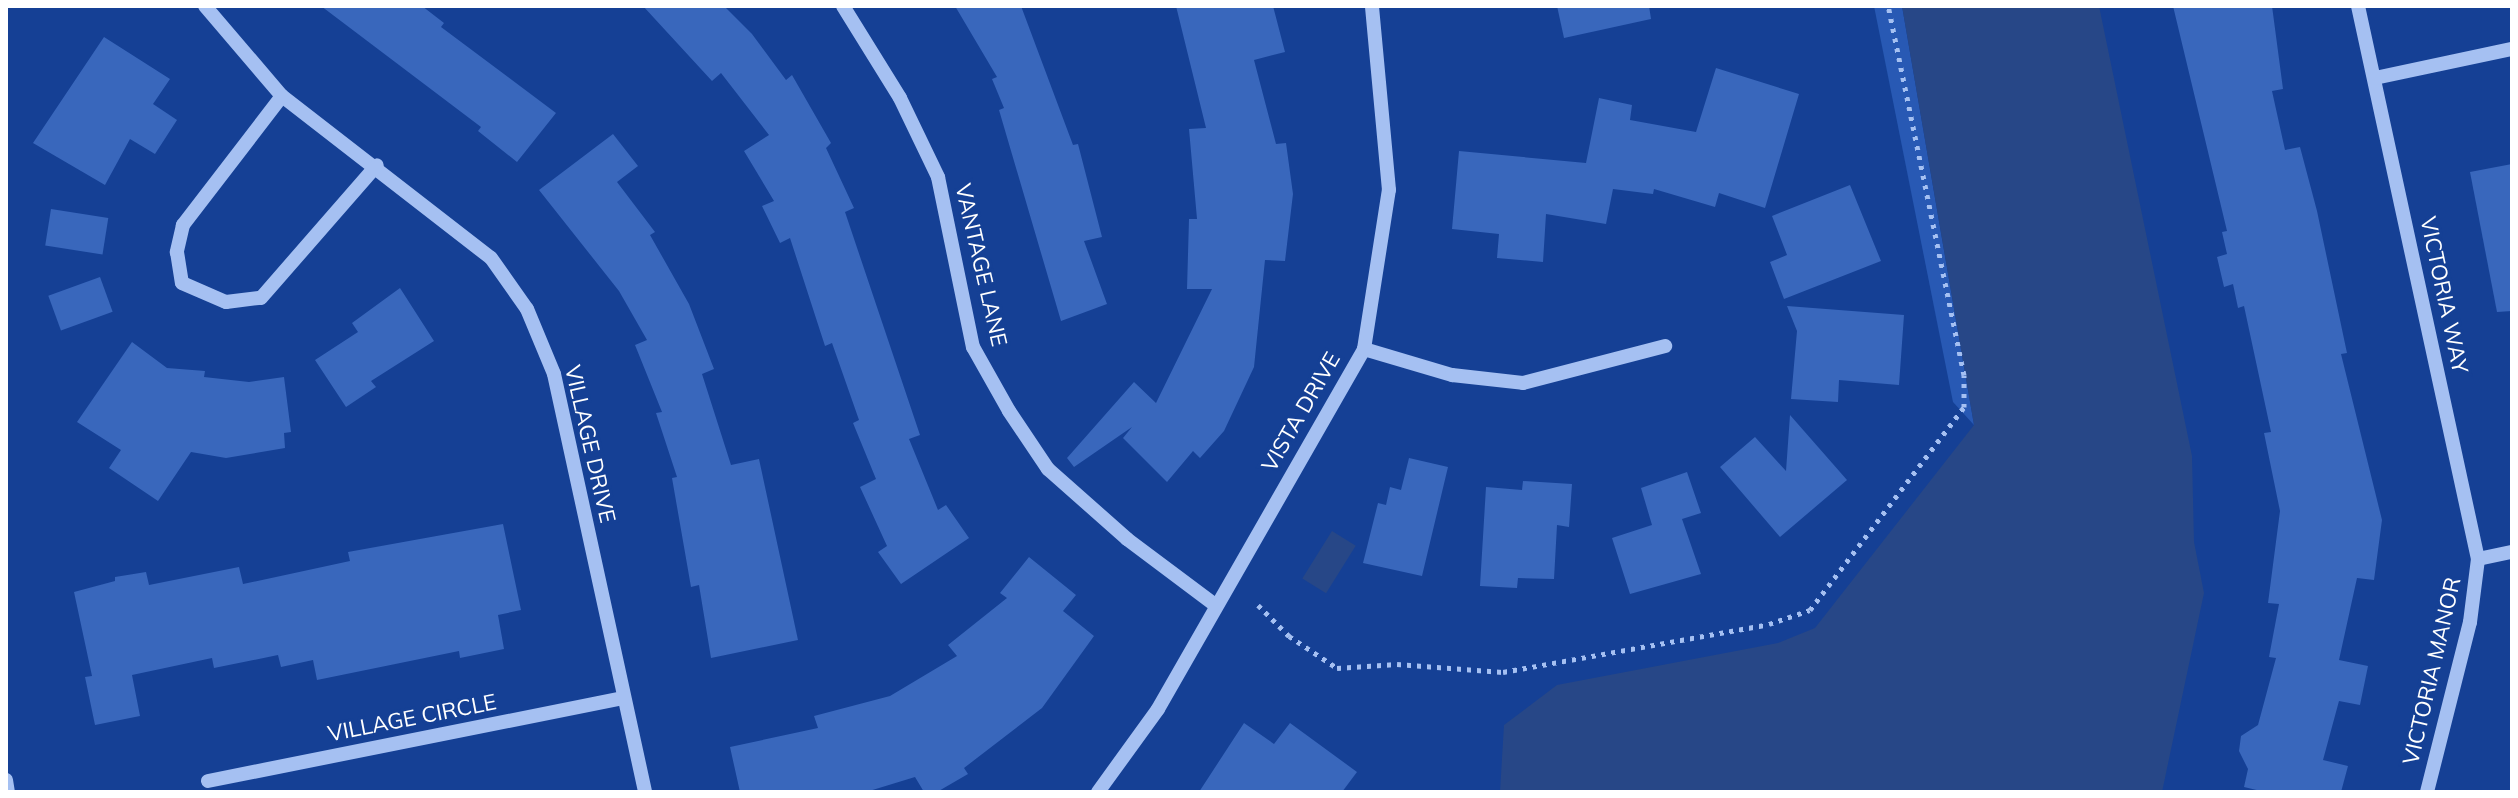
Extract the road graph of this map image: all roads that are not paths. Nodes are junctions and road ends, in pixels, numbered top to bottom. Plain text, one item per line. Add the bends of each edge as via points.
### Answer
1 (205, 6) edge
2 (843, 6) edge
3 (1372, 6) edge
4 (2358, 6) edge
5 (2512, 49) edge
6 (2375, 78) junction
7 (282, 96) junction
8 (377, 165) junction
9 (1665, 346) dead end
10 (1364, 349) junction
11 (2512, 552) edge
12 (2478, 559) junction
13 (1214, 604) junction
14 (624, 698) junction
15 (6, 780) edge
16 (208, 781) dead end
17 (8, 792) edge
18 (645, 792) edge
19 (1098, 792) edge
20 (2427, 792) edge

1 - 7 street, VILLAGE DRIVE
2 - 13 street, VANTAGE LANE via 900,98 938,177 973,347 1009,411 1048,469 1127,539
3 - 10 street, VISTA DRIVE via 1389,190
4 - 6 street, VICTORIA WAY
5 - 6 street
6 - 12 street, VICTORIA WAY
7 - 8 street, VILLAGE DRIVE
7 - 8 street via 183,225 177,252 182,283 226,302 261,298
8 - 14 street, VILLAGE DRIVE via 491,258 527,309 554,374
9 - 10 street via 1523,383 1452,375
10 - 13 street, VISTA DRIVE
11 - 12 street
12 - 20 street, VICTORIA MANOR via 2470,622
13 - 19 street, VISTA DRIVE via 1158,709
14 - 16 street, VILLAGE CIRCLE
14 - 18 street, VILLAGE DRIVE
15 - 17 street

